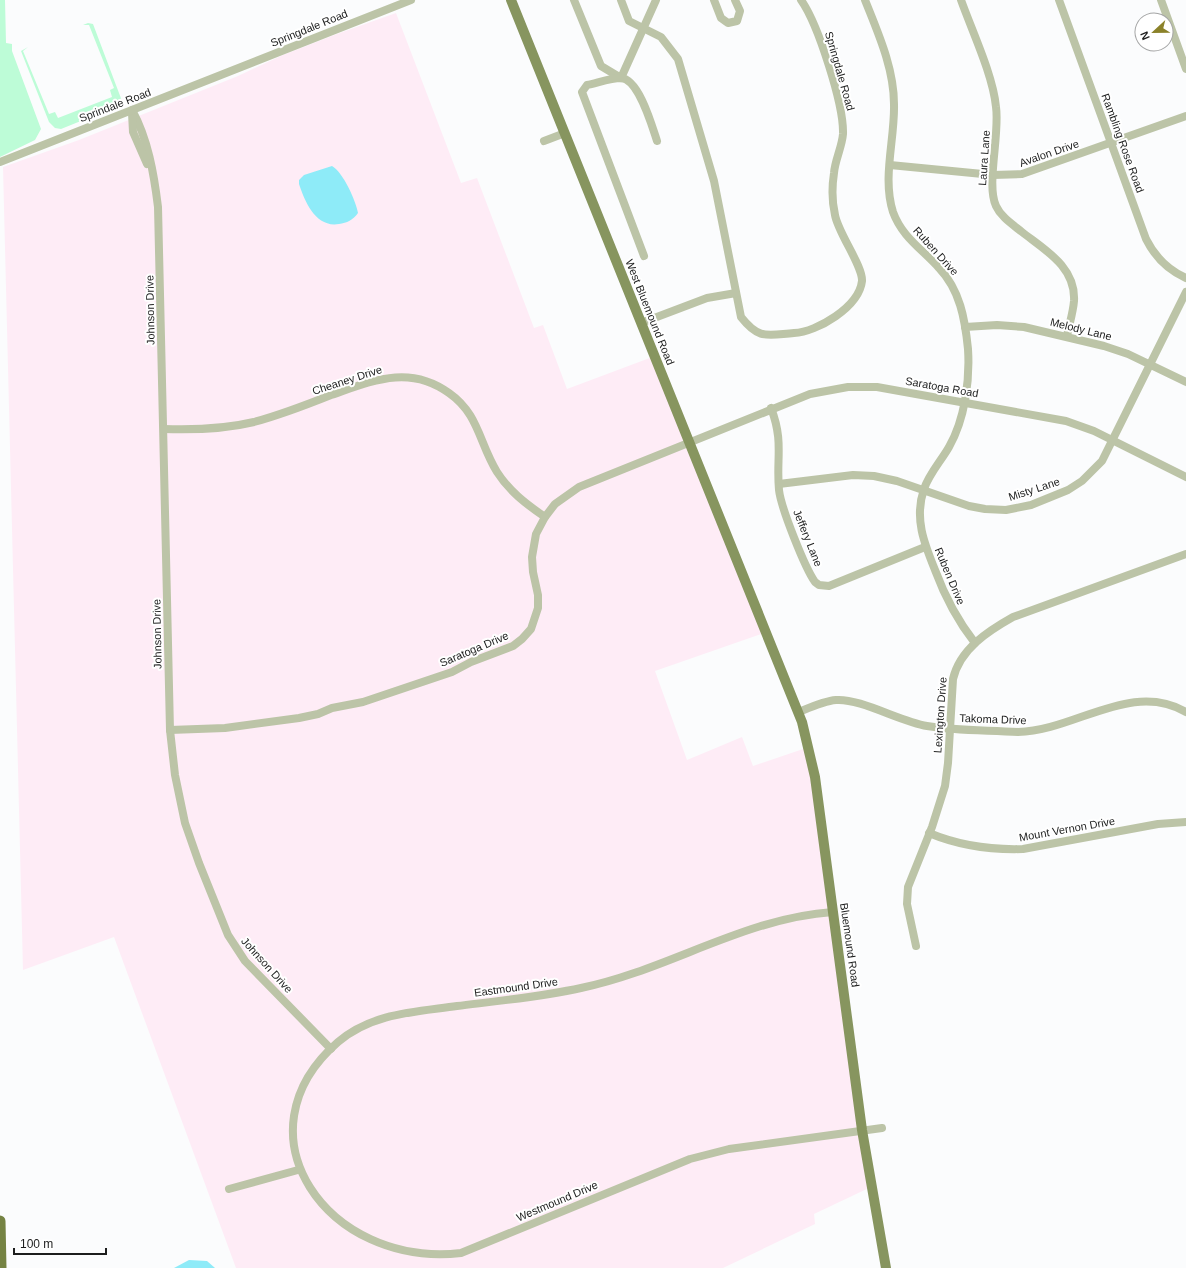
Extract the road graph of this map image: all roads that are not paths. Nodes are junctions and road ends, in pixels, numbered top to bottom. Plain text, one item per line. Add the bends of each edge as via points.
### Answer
1 (411, 0) edge
2 (511, 0) edge
3 (574, 0) edge
4 (621, 0) edge
5 (656, 0) edge
6 (714, 0) edge
7 (735, 0) edge
8 (801, 0) edge
9 (866, 0) edge
10 (961, 0) edge
11 (1059, 0) edge
12 (1161, 0) edge
13 (643, 28) junction
14 (238, 68) joint
15 (1186, 69) edge
16 (621, 78) junction
17 (132, 110) junction
18 (1186, 116) edge
19 (565, 133) junction
20 (544, 141) dead end
21 (657, 141) dead end
22 (1111, 143) junction
23 (0, 162) edge
24 (890, 165) junction
25 (993, 174) junction
26 (644, 256) dead end
27 (1186, 278) edge
28 (1186, 292) edge
29 (736, 293) junction
30 (641, 323) junction
31 (965, 327) junction
32 (1067, 336) junction
33 (1150, 364) junction
34 (1186, 382) edge
35 (963, 402) junction
36 (771, 408) junction
37 (164, 429) junction
38 (1114, 440) junction
39 (689, 442) junction
40 (1186, 477) edge
41 (779, 484) junction
42 (924, 490) junction
43 (544, 517) junction
44 (925, 547) junction
45 (1186, 554) edge
46 (767, 632) joint
47 (975, 643) junction
48 (799, 712) junction
49 (1186, 712) edge
50 (950, 728) junction
51 (170, 730) junction
52 (1186, 822) edge
53 (929, 833) junction
54 (833, 912) junction
55 (916, 946) dead end
56 (331, 1049) junction
57 (882, 1128) dead end
58 (862, 1130) junction
59 (298, 1170) junction
60 (229, 1189) dead end
61 (318, 1211) dead end
62 (0, 1221) edge
63 (422, 1261) dead end
64 (1, 1268) edge
65 (886, 1268) edge

1 - 14 street, Springdale Road
2 - 19 main road, West Bluemound Road
3 - 16 street via 601,66
4 - 13 street, Springdale Road via 629,21
5 - 13 street
6 - 7 street via 721,18 728,23 737,21 740,11
8 - 29 street, Springdale Road via 818,33 842,118 842,136 834,173 835,215 846,245 860,270 862,281 857,295 843,311 821,326 803,333 766,335 751,330 741,317
9 - 24 street, Ruben Drive via 887,58 893,88 894,117
10 - 25 street, Laura Lane via 996,104 997,130
11 - 22 street, Rambling Rose Road
12 - 15 street
13 - 16 street
13 - 29 street, Springdale Road via 661,37 678,60 714,181
14 - 17 street, Sprindale Road
16 - 21 street via 630,81 639,94
16 - 26 street via 587,85 582,92
17 - 23 street, Sprindale Road
17 - 37 street, Johnson Drive via 133,132 151,170 156,190 160,226
18 - 22 street, Avalon Drive
19 - 20 street
19 - 30 main road, West Bluemound Road
22 - 25 street, Avalon Drive via 1031,172 1010,176
22 - 27 street, Rambling Rose Road via 1151,248 1166,266
24 - 25 street, Avalon Drive
24 - 31 street, Ruben Drive via 890,198 896,219 911,242 939,268 952,285 960,303
25 - 32 street, Laura Lane via 992,193 1000,212 1058,260 1068,273 1074,300
28 - 33 street, Misty Lane
29 - 30 street via 707,298
30 - 39 main road, West Bluemound Road
31 - 32 street, Melody Lane via 1006,325
31 - 35 street, Ruben Drive via 968,372
32 - 33 street, Melody Lane via 1115,349
33 - 34 street, Melody Lane
33 - 38 street, Misty Lane
35 - 36 street, Saratoga Road via 894,389 848,387 810,394
35 - 38 street, Saratoga Road via 1066,421
35 - 42 street, Ruben Drive via 953,440
36 - 39 street, Saratoga Road
36 - 41 street, Jeffery Lane via 779,433
37 - 43 street, Cheaney Drive via 209,428 251,422 282,414 375,380 394,377 418,379 443,389 464,406 478,427 491,461 504,483 518,498
37 - 51 street, Johnson Drive
38 - 40 street, Saratoga Road
38 - 42 street, Misty Lane via 1099,465 1082,481 1061,494 1031,505 1006,510 985,509
39 - 43 street, Saratoga Drive via 579,487 560,499
39 - 46 main road, West Bluemound Road
41 - 42 street, Misty Lane via 865,475 884,477
41 - 44 street, Jeffery Lane via 784,511 812,577 818,585 828,586
42 - 44 street, Ruben Drive via 919,520
43 - 51 street, Saratoga Drive via 536,534 532,557 538,595 536,618 525,636 513,646 452,672 363,702 332,708 318,714 225,728
44 - 47 street, Ruben Drive via 948,603
45 - 47 street, Lexington Drive via 1014,617 989,631
46 - 48 main road, Bluemound Road
47 - 50 street, Lexington Drive via 954,672
48 - 50 street, Takoma Drive via 831,700 848,700 919,724
48 - 54 main road, Bluemound Road via 815,777
49 - 50 street, Takoma Drive via 1160,702 1133,702 1031,732
50 - 53 street, Lexington Drive via 947,776
51 - 56 street, Johnson Drive via 175,775 185,823 228,935 245,961
52 - 53 street, Mount Vernon Drive via 1158,824 1023,850 995,850
53 - 55 street, Lexington Drive via 913,872 907,896
54 - 56 street, Eastmound Drive via 811,914 763,925 640,972 582,988 409,1012 379,1019 357,1028
54 - 58 main road, Bluemound Road
56 - 59 street, Eastmound Drive via 312,1072 299,1104 293,1141
57 - 58 street, Westmound Drive
58 - 63 street, Westmound Drive via 729,1149 692,1158 461,1253
58 - 65 main road, Bluemound Road
59 - 60 street
59 - 61 street via 304,1188
62 - 64 highway

